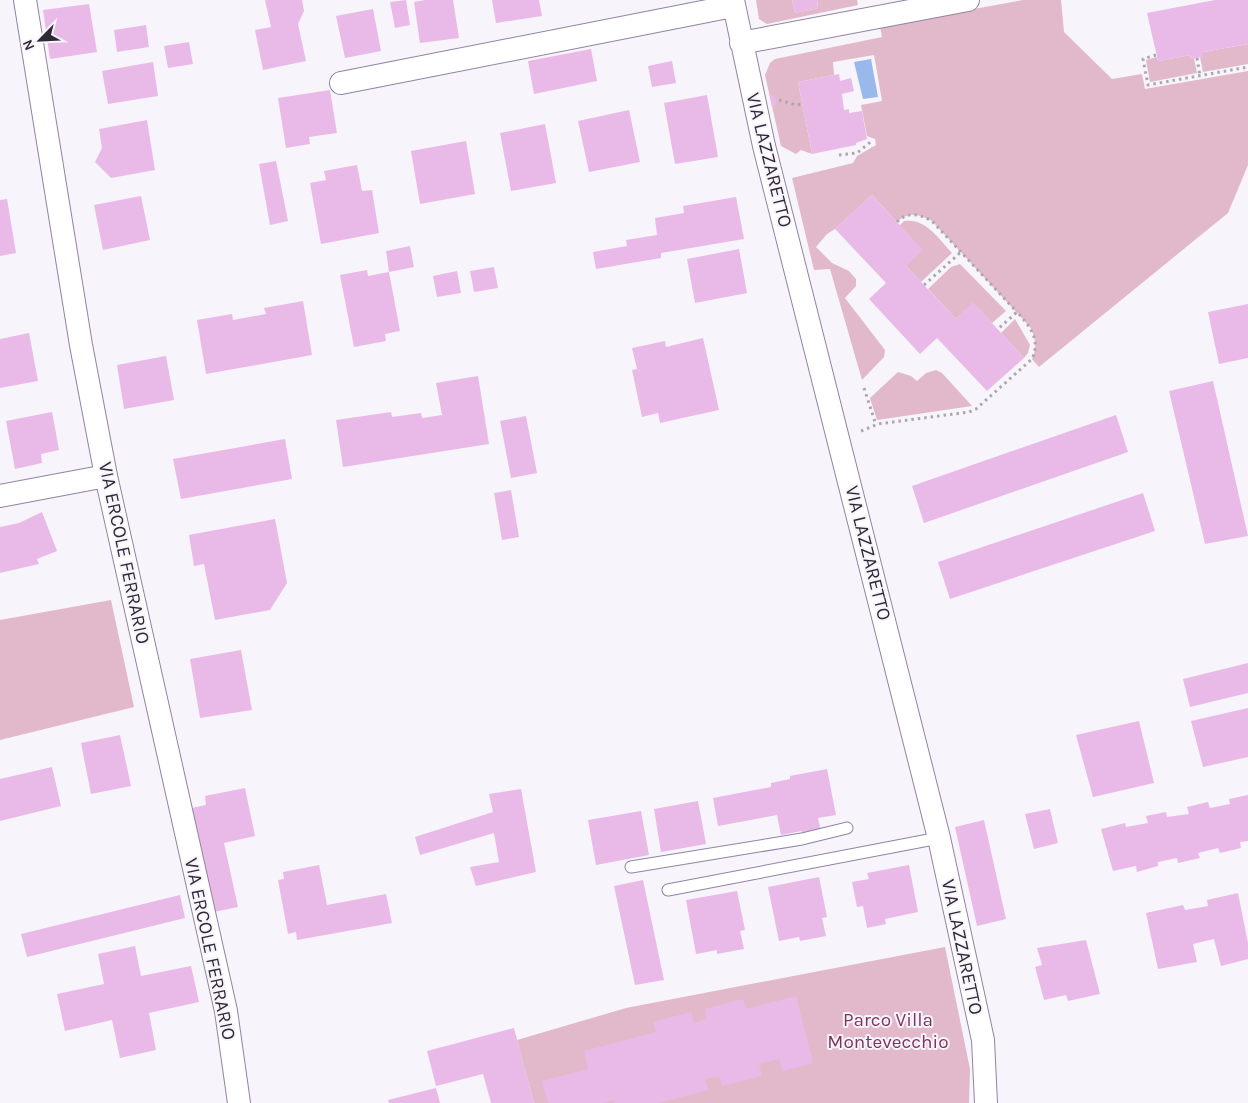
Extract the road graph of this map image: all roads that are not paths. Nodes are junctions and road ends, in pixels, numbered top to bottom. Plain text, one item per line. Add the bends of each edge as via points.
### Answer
1 (25, 0) edge
2 (968, 0) edge
3 (733, 3) edge
4 (741, 42) junction
5 (341, 83) dead end
6 (106, 476) junction
7 (0, 496) edge
8 (847, 828) dead end
9 (939, 838) junction
10 (631, 867) dead end
11 (668, 890) dead end
12 (239, 1103) edge
13 (986, 1103) edge

1 - 6 street, VIA ERCOLE FERRARIO via 81,345
2 - 4 street
3 - 4 street, VIA LAZZARETTO
3 - 5 street, VIA LAZZARETTO
4 - 9 street, VIA LAZZARETTO via 764,146
6 - 7 street
6 - 12 street, VIA ERCOLE FERRARIO via 226,1011
8 - 10 lane via 802,839
9 - 11 lane
9 - 13 street, VIA LAZZARETTO via 982,1040

